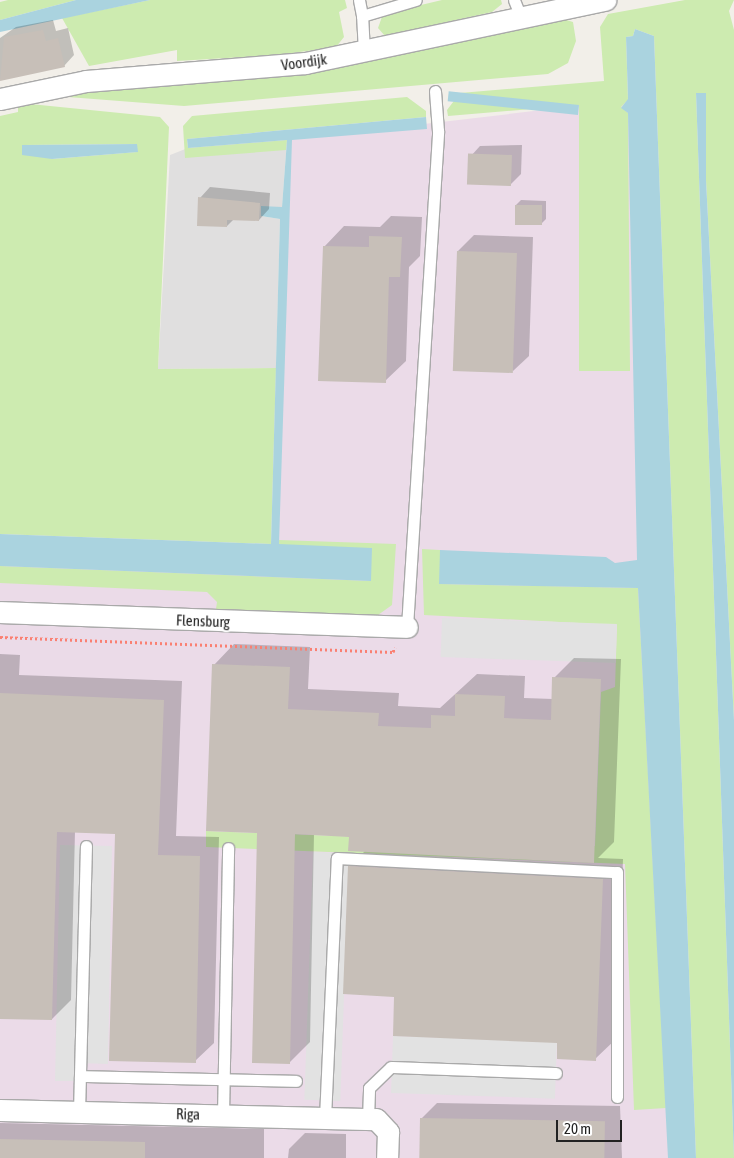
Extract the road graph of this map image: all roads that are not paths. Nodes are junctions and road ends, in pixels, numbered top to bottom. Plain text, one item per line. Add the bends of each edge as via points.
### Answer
1 (359, 0) edge
2 (416, 0) edge
3 (605, 0) edge
4 (518, 9) edge
5 (362, 16) junction
6 (364, 52) junction
7 (435, 91) dead end
8 (0, 99) edge
9 (0, 612) edge
10 (406, 627) joint
11 (86, 846) dead end
12 (228, 848) dead end
13 (556, 1073) dead end
14 (80, 1076) junction
15 (224, 1079) junction
16 (296, 1081) dead end
17 (617, 1097) dead end
18 (0, 1110) edge
19 (79, 1112) junction
20 (223, 1115) junction
21 (325, 1118) junction
22 (372, 1119) junction
23 (387, 1158) edge

1 - 5 lane
2 - 5 lane
3 - 4 street, Voordijk
4 - 6 street, Voordijk
5 - 6 lane
6 - 8 street, Voordijk via 252,69 86,81
7 - 10 lane via 438,131
9 - 10 street, Flensburg
11 - 14 lane
12 - 15 lane
13 - 22 lane via 391,1067 369,1088
14 - 15 lane
14 - 19 lane
15 - 16 lane
15 - 20 lane
17 - 21 lane via 617,872 337,858
18 - 19 street, Riga
19 - 20 street, Riga
20 - 21 street, Riga
21 - 22 street, Riga
22 - 23 street via 388,1132

